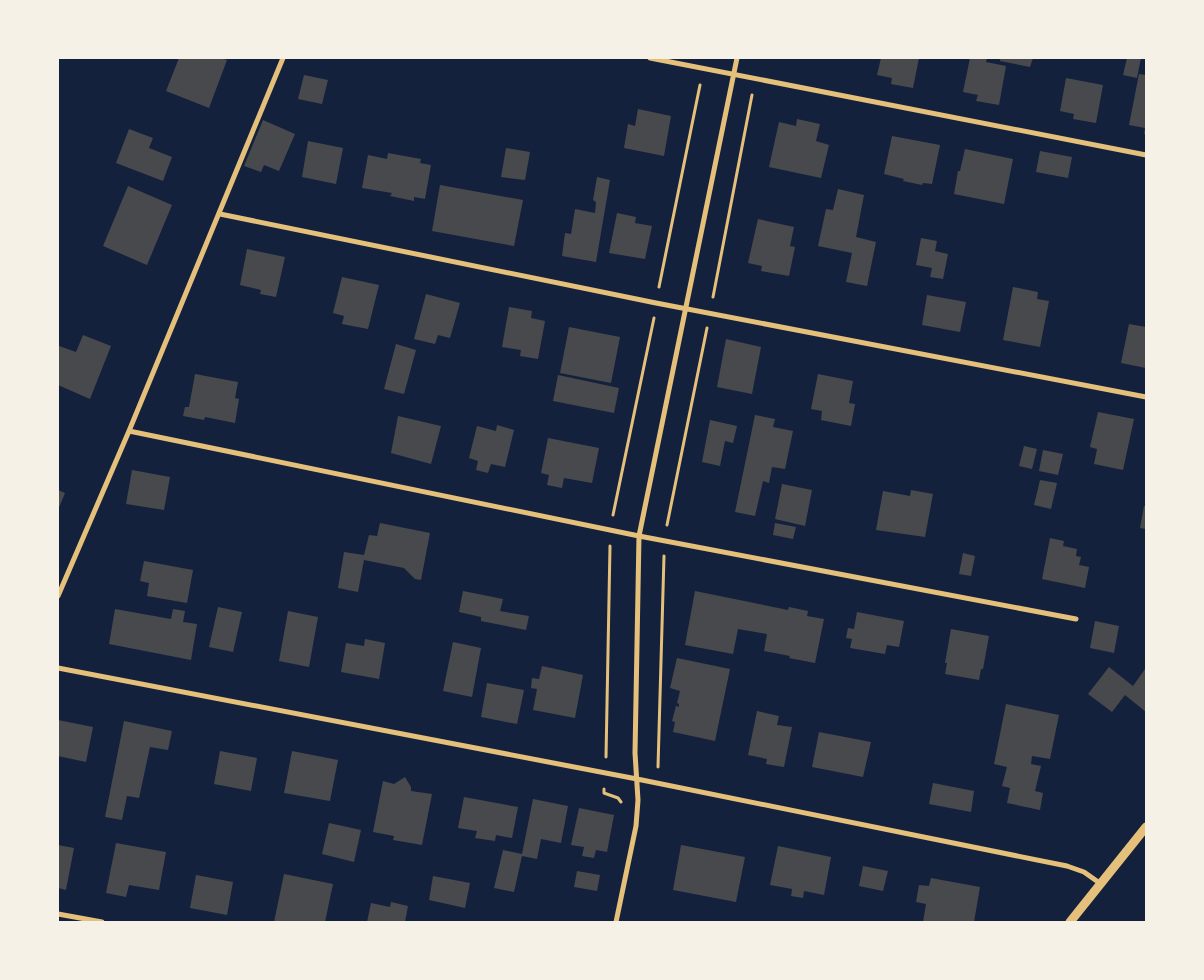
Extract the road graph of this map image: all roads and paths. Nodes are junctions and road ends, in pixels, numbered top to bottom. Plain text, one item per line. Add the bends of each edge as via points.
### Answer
1 (283, 58) edge
2 (650, 58) edge
3 (737, 58) edge
4 (733, 74) junction
5 (756, 79) junction
6 (1146, 155) edge
7 (220, 214) junction
8 (684, 308) junction
9 (710, 313) junction
10 (1146, 397) edge
11 (129, 432) junction
12 (639, 536) junction
13 (664, 541) junction
14 (58, 596) edge
15 (1076, 619) dead end
16 (58, 668) edge
17 (637, 779) junction
18 (658, 783) junction
19 (1146, 826) edge
20 (1101, 884) junction
21 (58, 914) edge
22 (102, 922) edge
23 (616, 922) edge
24 (1070, 922) edge

1 - 7 street
2 - 4 street
3 - 4 street
4 - 5 street
4 - 8 street
5 - 6 street
5 - 9 path
7 - 8 street
7 - 11 street
8 - 9 street
8 - 12 street
9 - 10 street
9 - 13 path
11 - 12 street
11 - 14 street
12 - 13 street
12 - 17 street
13 - 15 street
13 - 18 path
16 - 17 street
17 - 18 street
17 - 23 street via 636,826
18 - 20 street via 1067,866 1084,872
19 - 20 street
20 - 24 street
21 - 22 street

